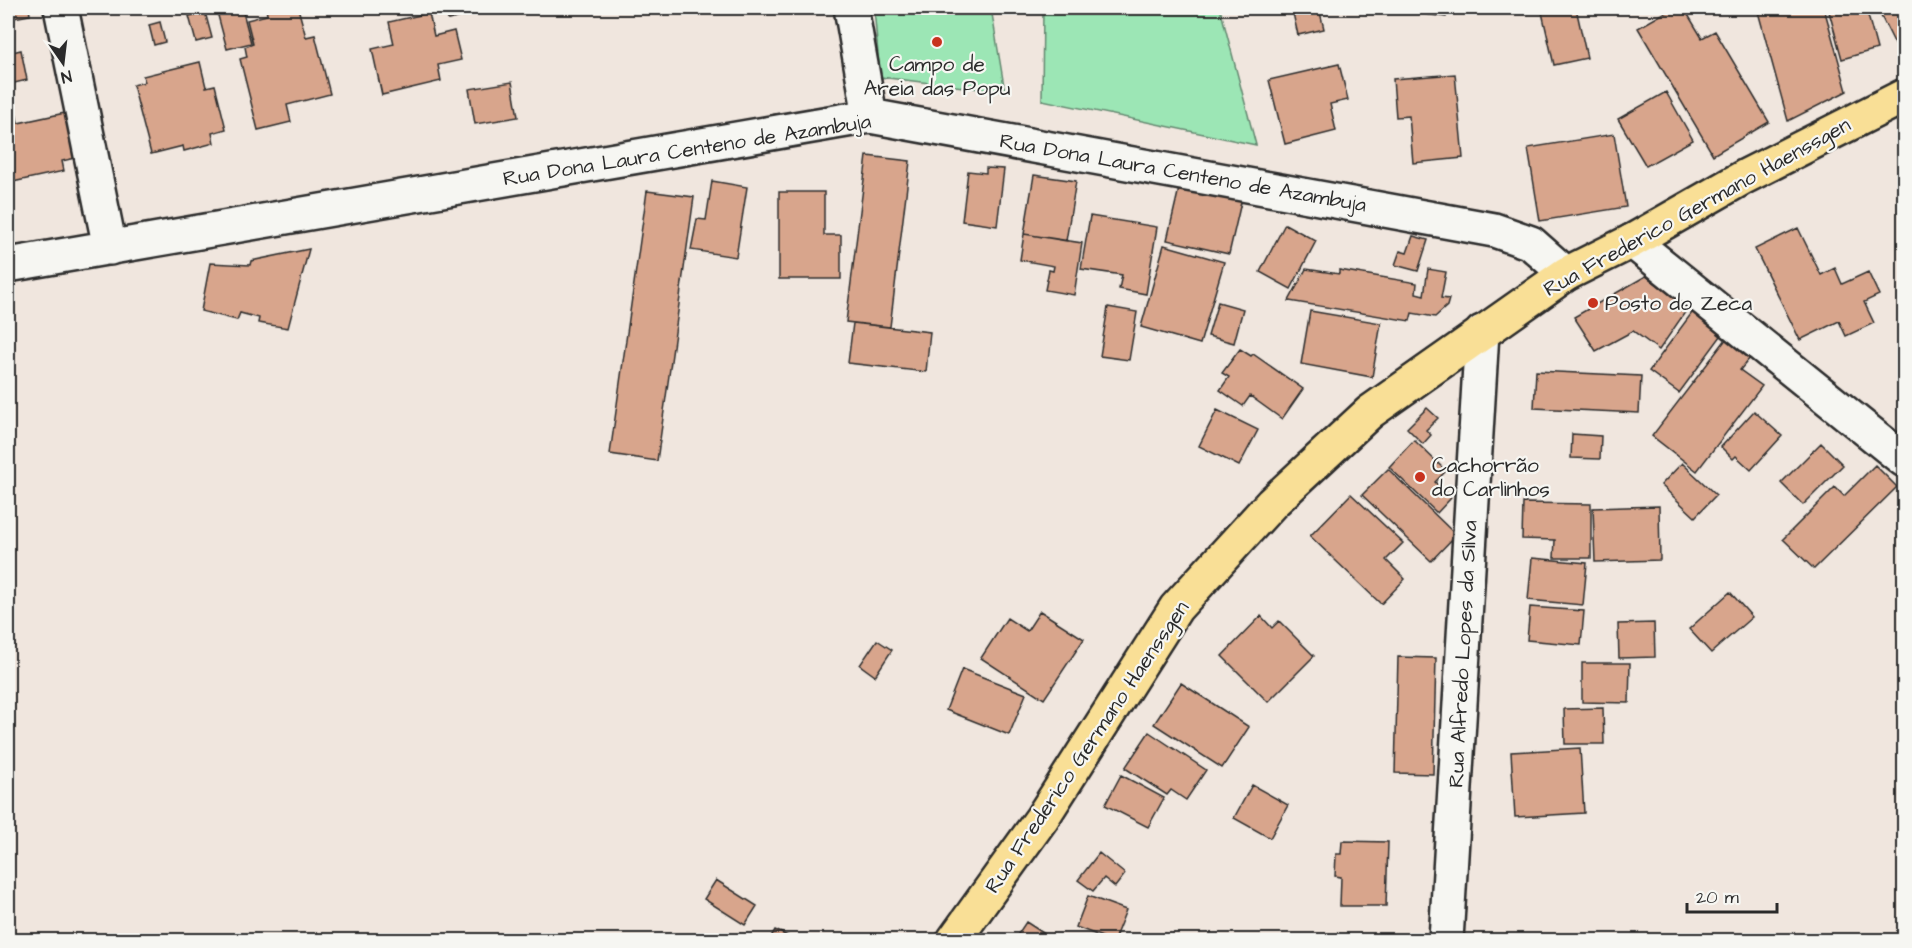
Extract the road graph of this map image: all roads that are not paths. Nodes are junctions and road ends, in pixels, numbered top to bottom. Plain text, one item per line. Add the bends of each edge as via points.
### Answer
1 (61, 8) edge
2 (851, 8) edge
3 (1905, 96) edge
4 (870, 116) junction
5 (1632, 241) junction
6 (110, 248) junction
7 (8, 265) edge
8 (1566, 274) junction
9 (1482, 332) junction
10 (1905, 460) edge
11 (954, 940) edge
12 (1446, 940) edge

1 - 6 street
2 - 4 street
3 - 5 main road, Rua Frederico Germano Haenssgen via 1744,177
4 - 6 street, Rua Dona Laura Centeno de Azambuja
4 - 8 street, Rua Dona Laura Centeno de Azambuja via 1494,230 1531,243
5 - 8 main road, Rua Frederico Germano Haenssgen
5 - 10 street
6 - 7 street, Rua Dona Laura Centeno de Azambuja
8 - 9 main road, Rua Frederico Germano Haenssgen
9 - 11 main road, Rua Frederico Germano Haenssgen via 1370,412 1272,503 1176,608 1042,818
9 - 12 street, Rua Alfredo Lopes da Silva

